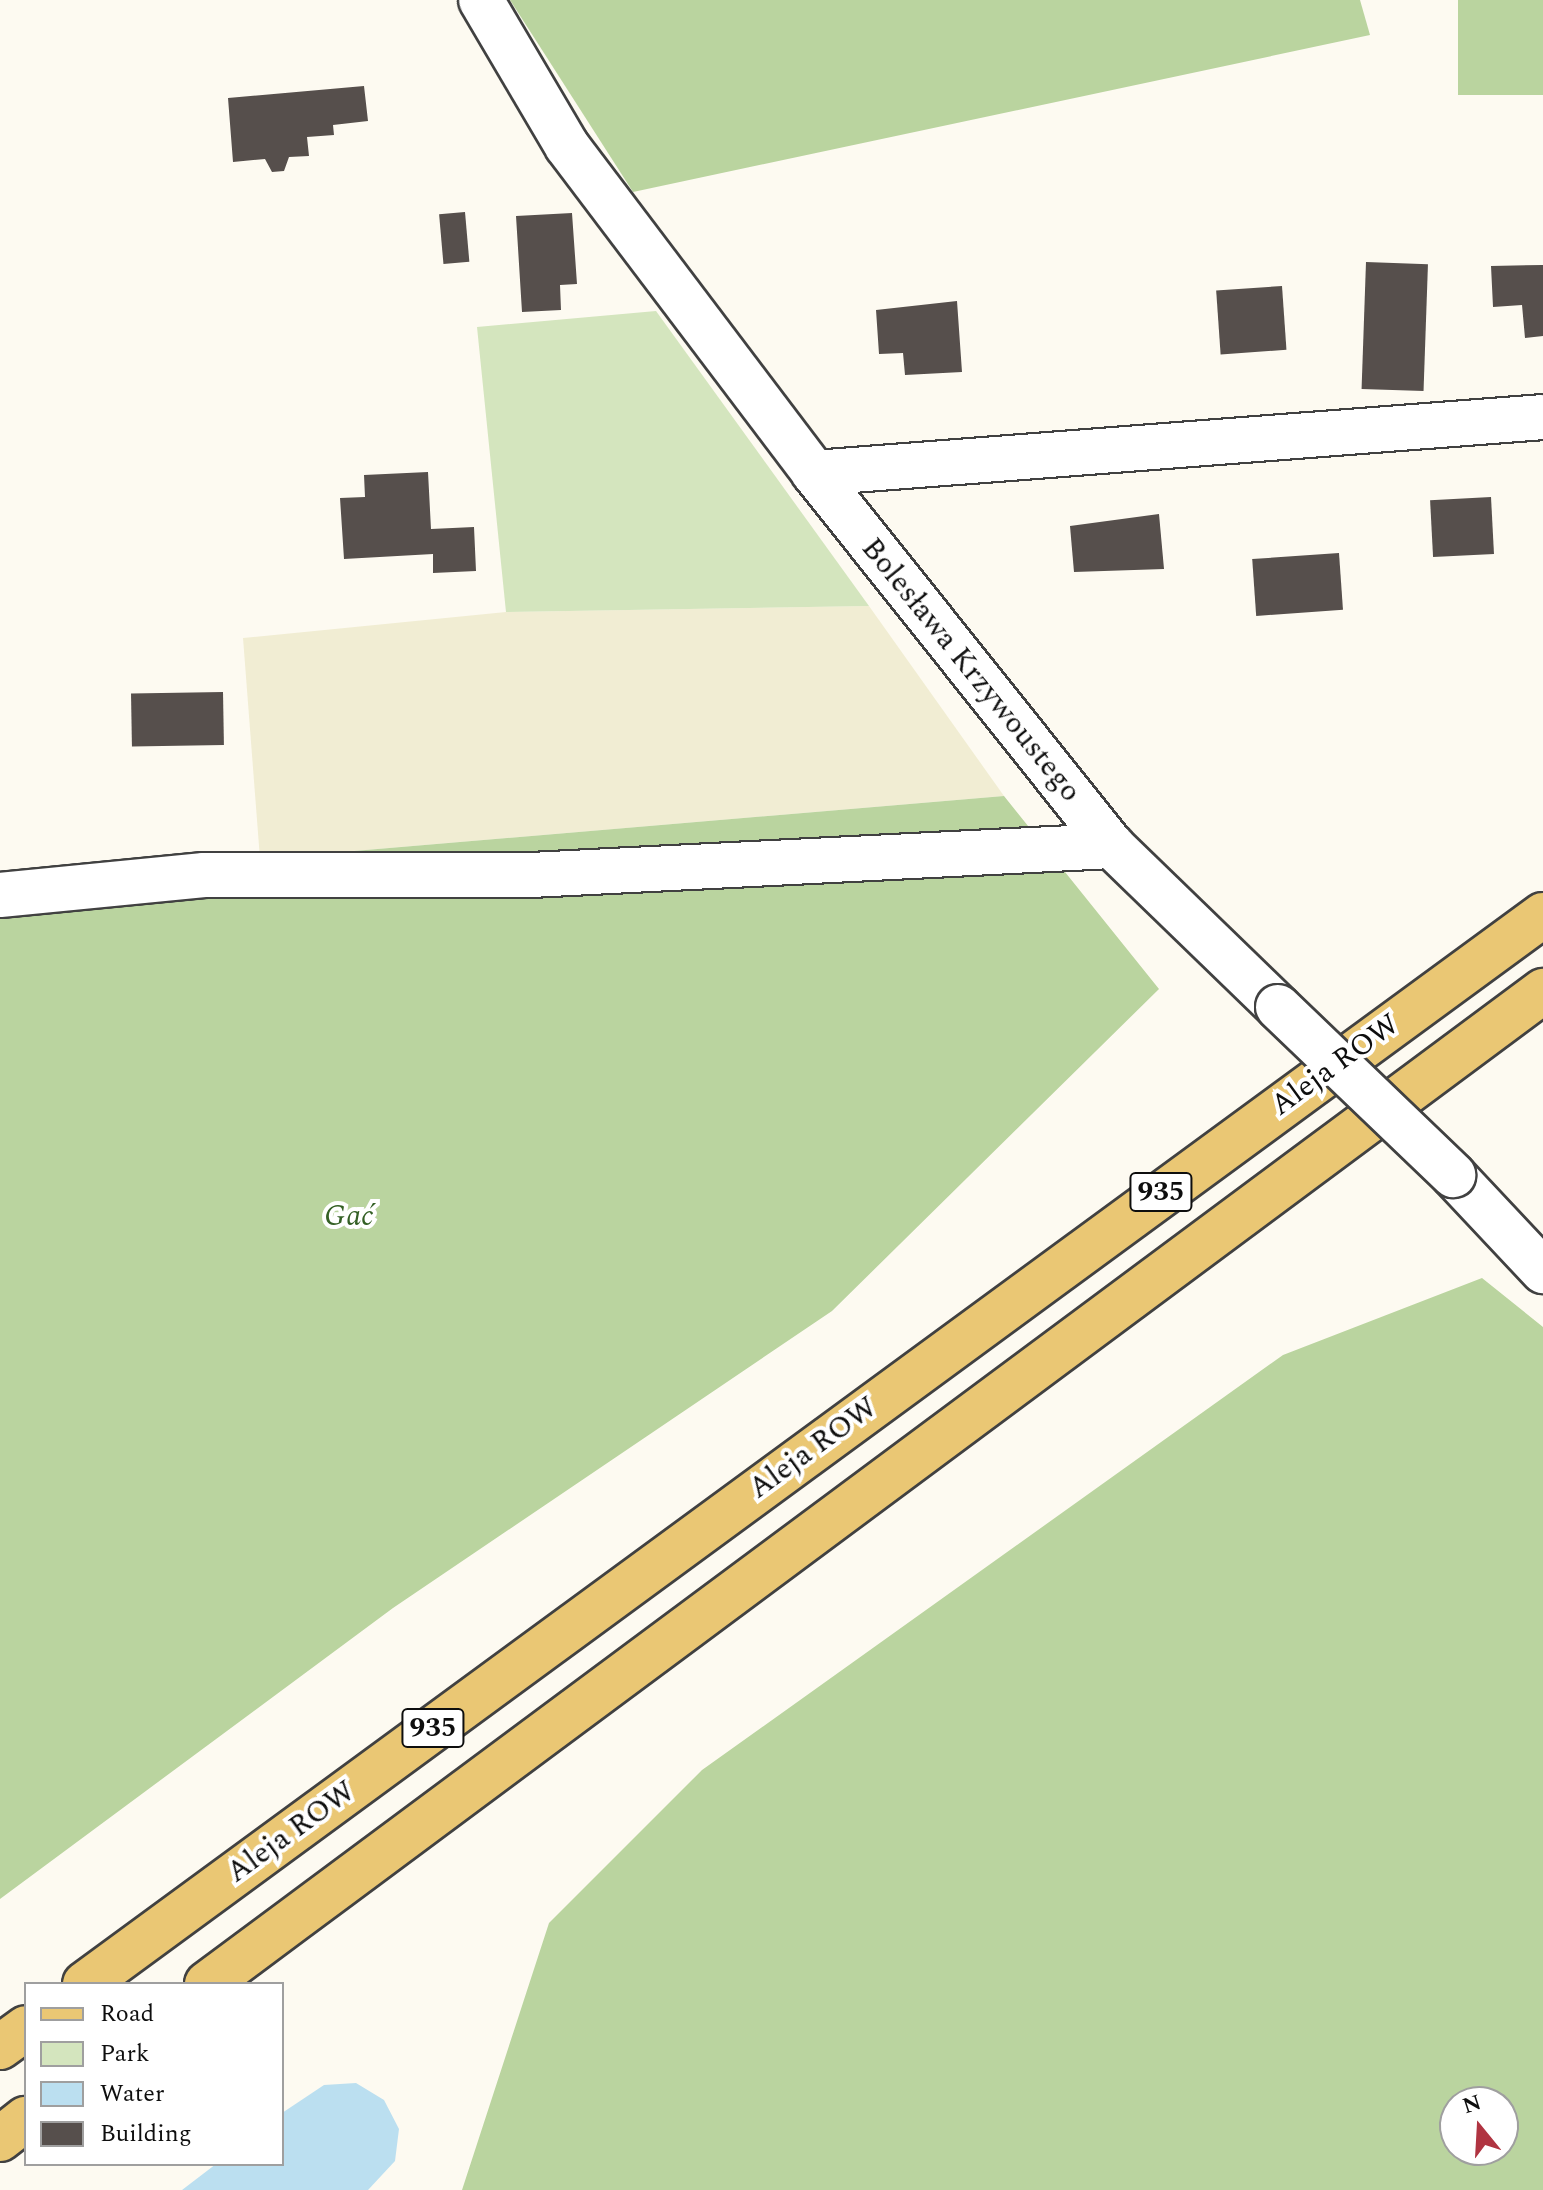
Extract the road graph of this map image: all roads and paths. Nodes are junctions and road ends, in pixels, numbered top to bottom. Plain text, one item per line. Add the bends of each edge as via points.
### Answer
1 (481, 0) edge
2 (1543, 417) edge
3 (814, 473) junction
4 (1112, 846) junction
5 (0, 895) edge
6 (1543, 915) edge
7 (1543, 991) edge
8 (1543, 1271) edge
9 (88, 1982) edge
10 (210, 1982) edge
11 (24, 2029) edge
12 (0, 2047) edge
13 (24, 2121) edge
14 (0, 2139) edge

1 - 3 street, Bolesława Krzywoustego via 567,146
2 - 3 street
3 - 4 street, Bolesława Krzywoustego
4 - 5 street via 531,875 204,875
4 - 8 street, Bolesława Krzywoustego, bridge via 1453,1175
6 - 9 main road, Aleja ROW / 935
7 - 10 main road, Aleja ROW / 935
11 - 12 main road
13 - 14 main road

